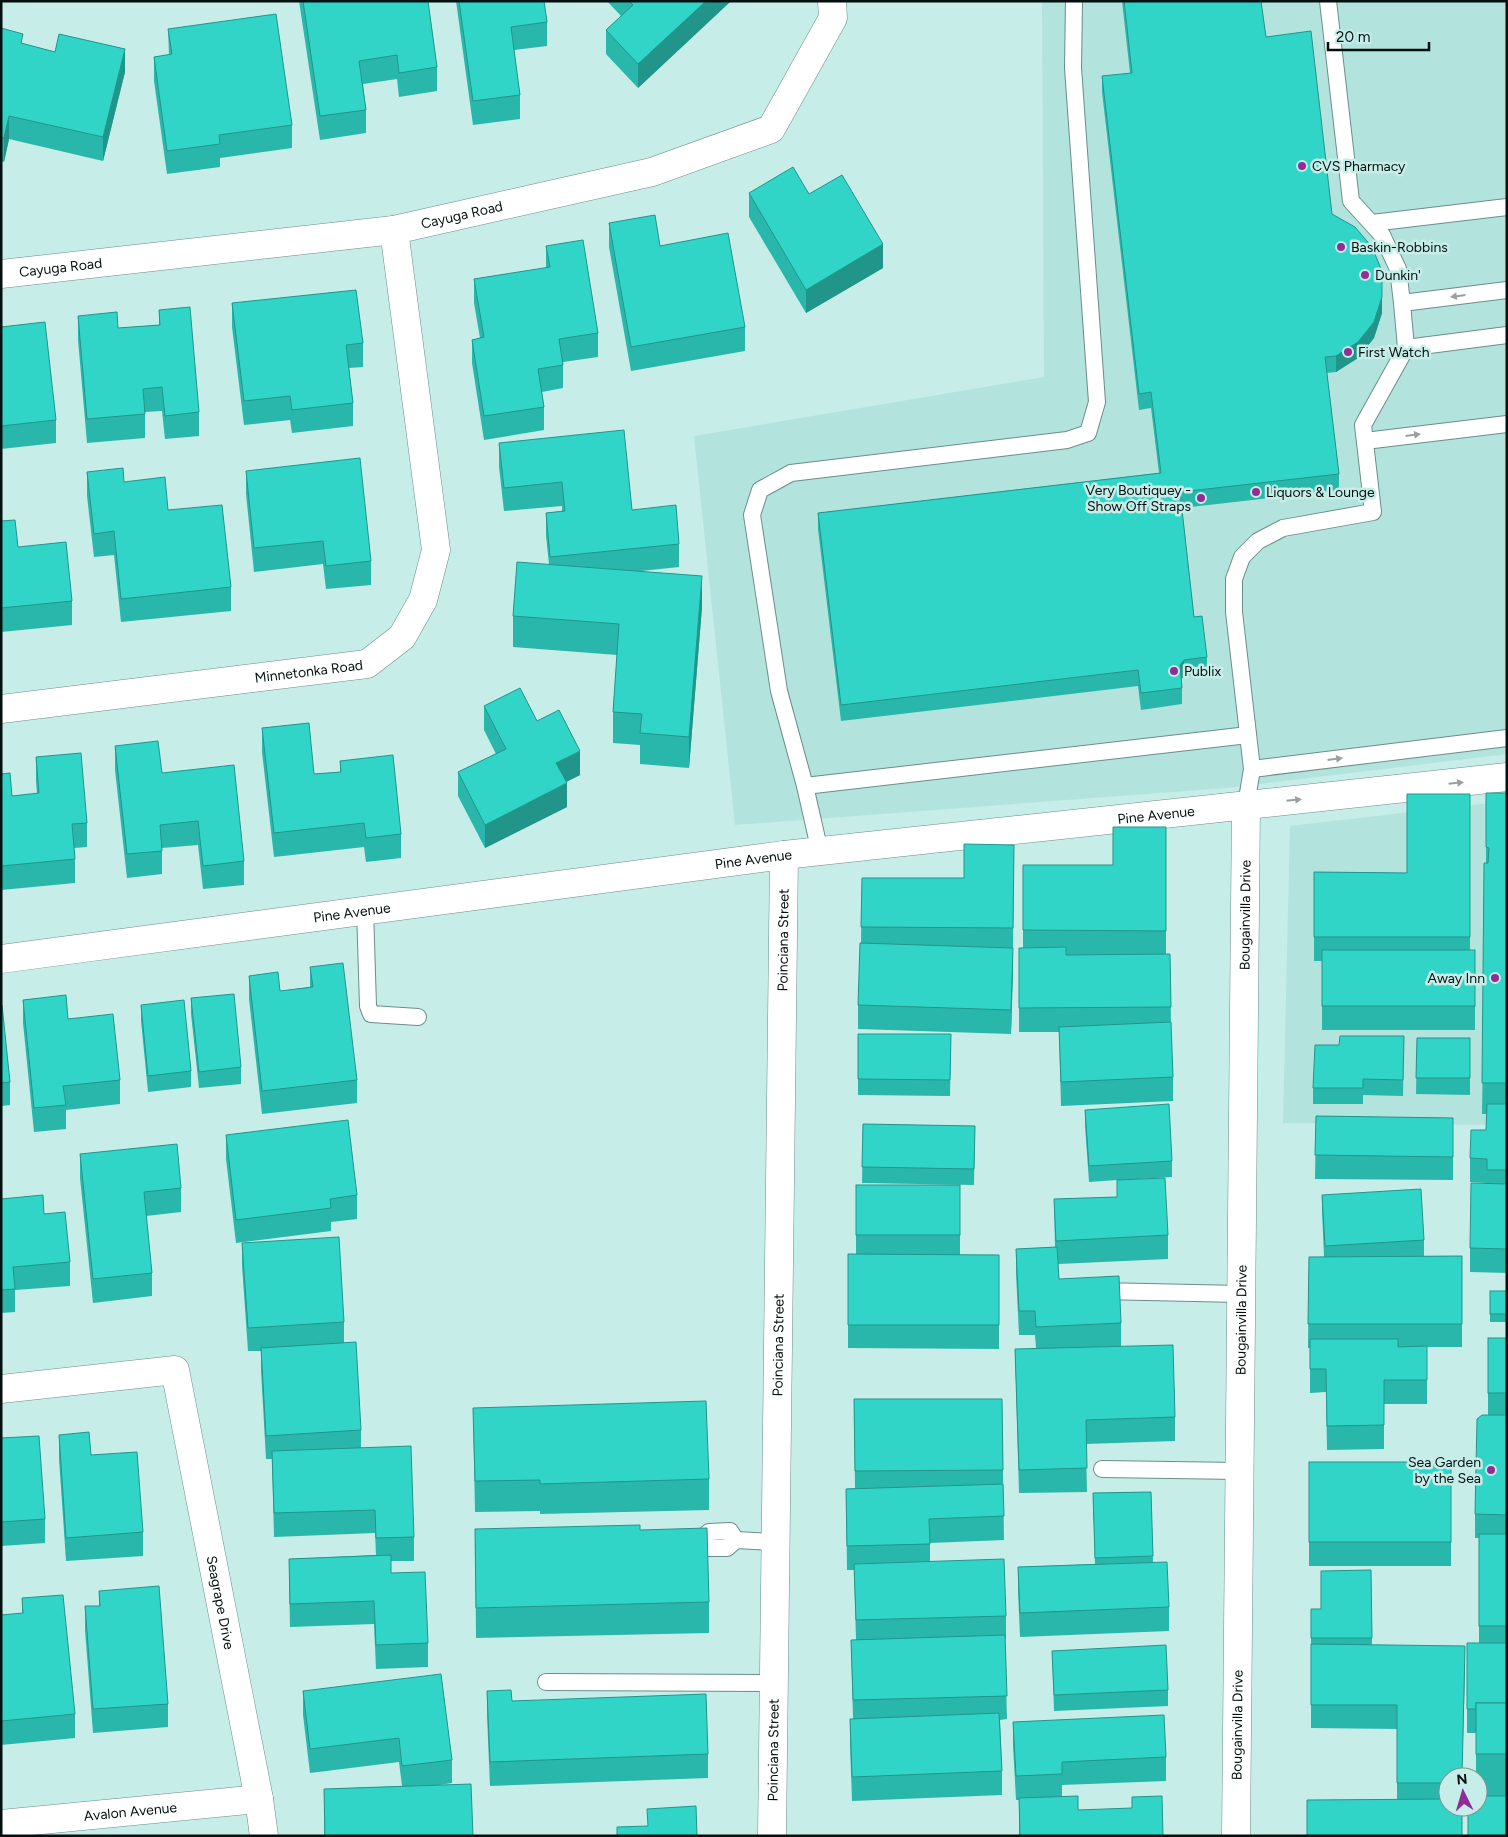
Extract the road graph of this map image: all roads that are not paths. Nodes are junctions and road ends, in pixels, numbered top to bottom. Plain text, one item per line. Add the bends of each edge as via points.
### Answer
1 (832, 1) edge
2 (1074, 1) edge
3 (1328, 1) edge
4 (1507, 207) edge
5 (1372, 223) junction
6 (394, 230) junction
7 (1, 274) edge
8 (1507, 290) edge
9 (1402, 303) junction
10 (1507, 335) edge
11 (1406, 348) junction
12 (1507, 424) edge
13 (1365, 441) junction
14 (1, 709) edge
15 (1248, 736) junction
16 (1507, 738) edge
17 (1252, 769) junction
18 (1507, 777) edge
19 (805, 786) junction
20 (1246, 805) junction
21 (820, 852) junction
22 (784, 855) junction
23 (365, 909) junction
24 (1, 958) edge
25 (418, 1017) dead end
26 (1089, 1291) edge
27 (1241, 1294) junction
28 (1, 1389) edge
29 (1102, 1469) dead end
30 (1239, 1471) junction
31 (680, 1540) edge
32 (776, 1542) junction
33 (546, 1682) dead end
34 (774, 1683) junction
35 (259, 1799) junction
36 (1, 1824) edge
37 (264, 1836) edge
38 (772, 1836) edge
39 (1236, 1836) edge

1 - 6 street, Cayuga Road via 833,18 771,129 652,172
2 - 19 lane via 1073,68 1096,402 1088,433 1067,440 791,474 760,490 752,515 779,691
3 - 5 lane via 1351,201
4 - 5 lane
5 - 9 lane via 1382,235 1398,269
6 - 7 street, Cayuga Road
6 - 14 street, Minnetonka Road via 436,550 423,600 402,637 367,664
8 -> 9 lane
9 - 11 lane
10 - 11 lane
11 - 13 lane via 1363,425
13 -> 12 lane
13 - 15 lane via 1373,512 1283,528 1258,541 1242,557 1234,579 1234,612
15 - 17 lane
15 - 19 lane
17 -> 16 lane
17 - 20 lane
20 -> 18 street, Pine Avenue
19 - 21 lane
20 - 21 street, Pine Avenue
20 - 27 street, Bougainvilla Drive
21 - 22 street, Pine Avenue
22 - 23 street, Pine Avenue
22 - 32 street, Poinciana Street
23 - 24 street, Pine Avenue
23 - 25 lane via 370,1014
26 - 27 lane
27 - 30 street, Bougainvilla Drive
28 - 35 street, Seagrape Drive via 175,1370
29 - 30 lane
30 - 39 street, Bougainvilla Drive
31 - 32 lane via 699,1540 709,1532 730,1531 736,1540
32 - 34 street, Poinciana Street
33 - 34 lane
34 - 38 street, Poinciana Street
35 - 36 street, Avalon Avenue
35 - 37 street, Seagrape Drive

